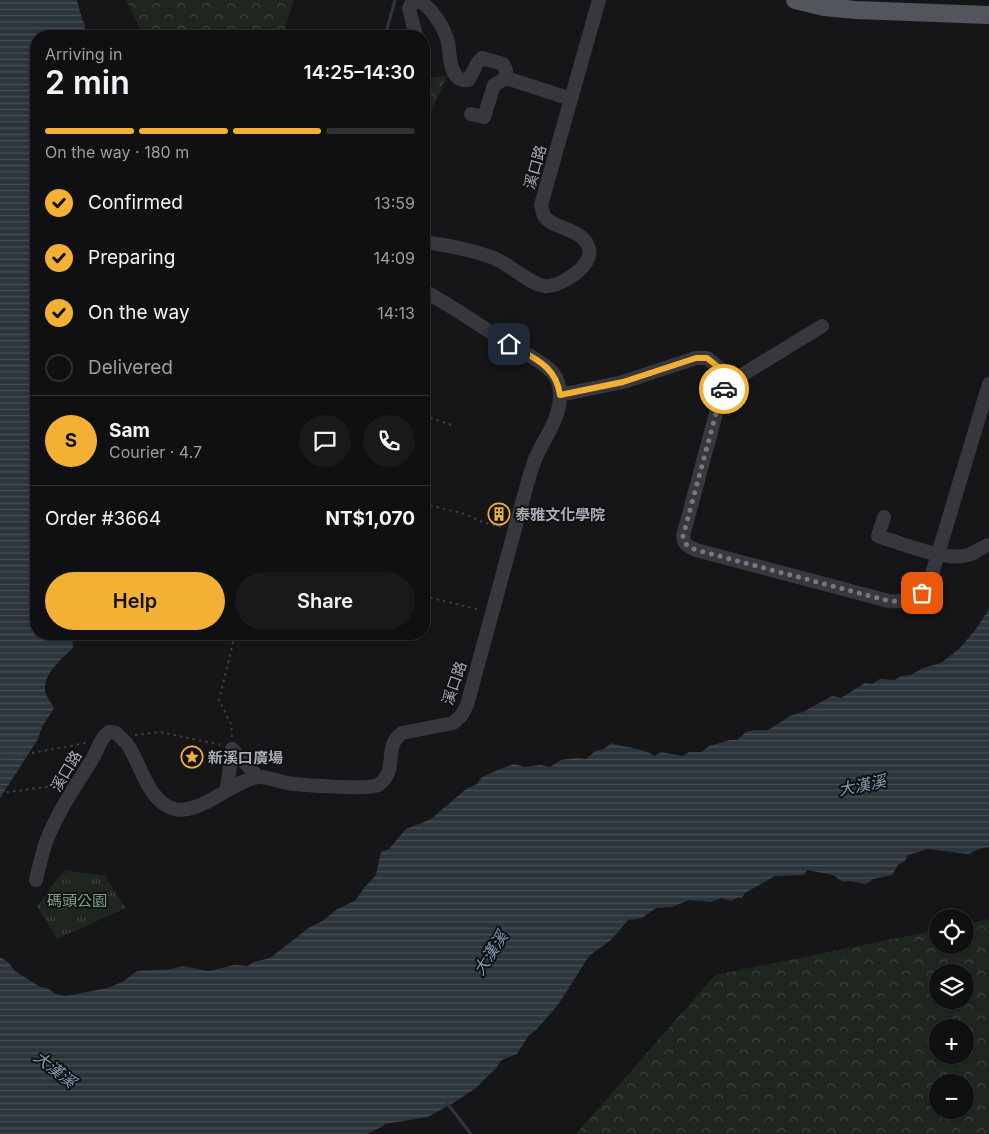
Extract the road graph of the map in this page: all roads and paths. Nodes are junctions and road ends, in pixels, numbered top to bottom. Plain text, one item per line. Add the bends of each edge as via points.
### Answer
1 (599, 0) edge
2 (795, 0) edge
3 (989, 15) edge
4 (414, 30) edge
5 (506, 78) junction
6 (571, 99) junction
7 (471, 114) dead end
8 (430, 243) edge
9 (430, 294) edge
10 (822, 326) dead end
11 (732, 378) junction
12 (989, 384) edge
13 (560, 395) junction
14 (430, 418) edge
15 (452, 425) dead end
16 (430, 505) edge
17 (884, 516) dead end
18 (514, 530) junction
19 (989, 545) edge
20 (938, 554) junction
21 (430, 598) edge
22 (492, 613) junction
23 (234, 640) edge
24 (134, 735) dead end
25 (86, 743) dead end
26 (232, 749) junction
27 (0, 759) edge
28 (258, 777) junction
29 (76, 782) junction
30 (227, 789) junction
31 (0, 794) edge
32 (36, 880) dead end

1 - 6 lane, 溪口路
2 - 3 main road via 856,10
4 - 5 lane via 409,8 418,0 436,18 448,40 456,76 468,80 482,58 503,64
5 - 6 lane
5 - 7 lane via 494,85 484,117
6 - 8 lane, 溪口路 via 542,205 550,222 586,241 589,257 582,268 551,286 541,285 494,258
9 - 13 lane via 543,365 553,373
10 - 11 lane
11 - 13 lane via 707,358 696,358 623,382
11 - 20 lane via 721,395 683,536 687,546 901,602 922,593 929,584
12 - 20 lane
13 - 18 lane, 溪口路 via 556,417 536,456
14 - 15 path
16 - 18 path
17 - 20 lane via 878,536
18 - 22 lane, 溪口路
19 - 20 lane via 967,556
21 - 22 path
22 - 28 lane, 溪口路 via 461,716 452,723 402,733 392,746 386,778 375,786 288,783
23 - 26 path via 219,700 231,724
24 - 26 path via 160,732
25 - 27 path
26 - 28 lane
26 - 30 lane
28 - 30 lane, 溪口路
29 - 30 lane, 溪口路 via 103,736 109,732 116,733 129,746 158,798 170,807 197,807
29 - 31 path
29 - 32 lane, 溪口路 via 46,843

